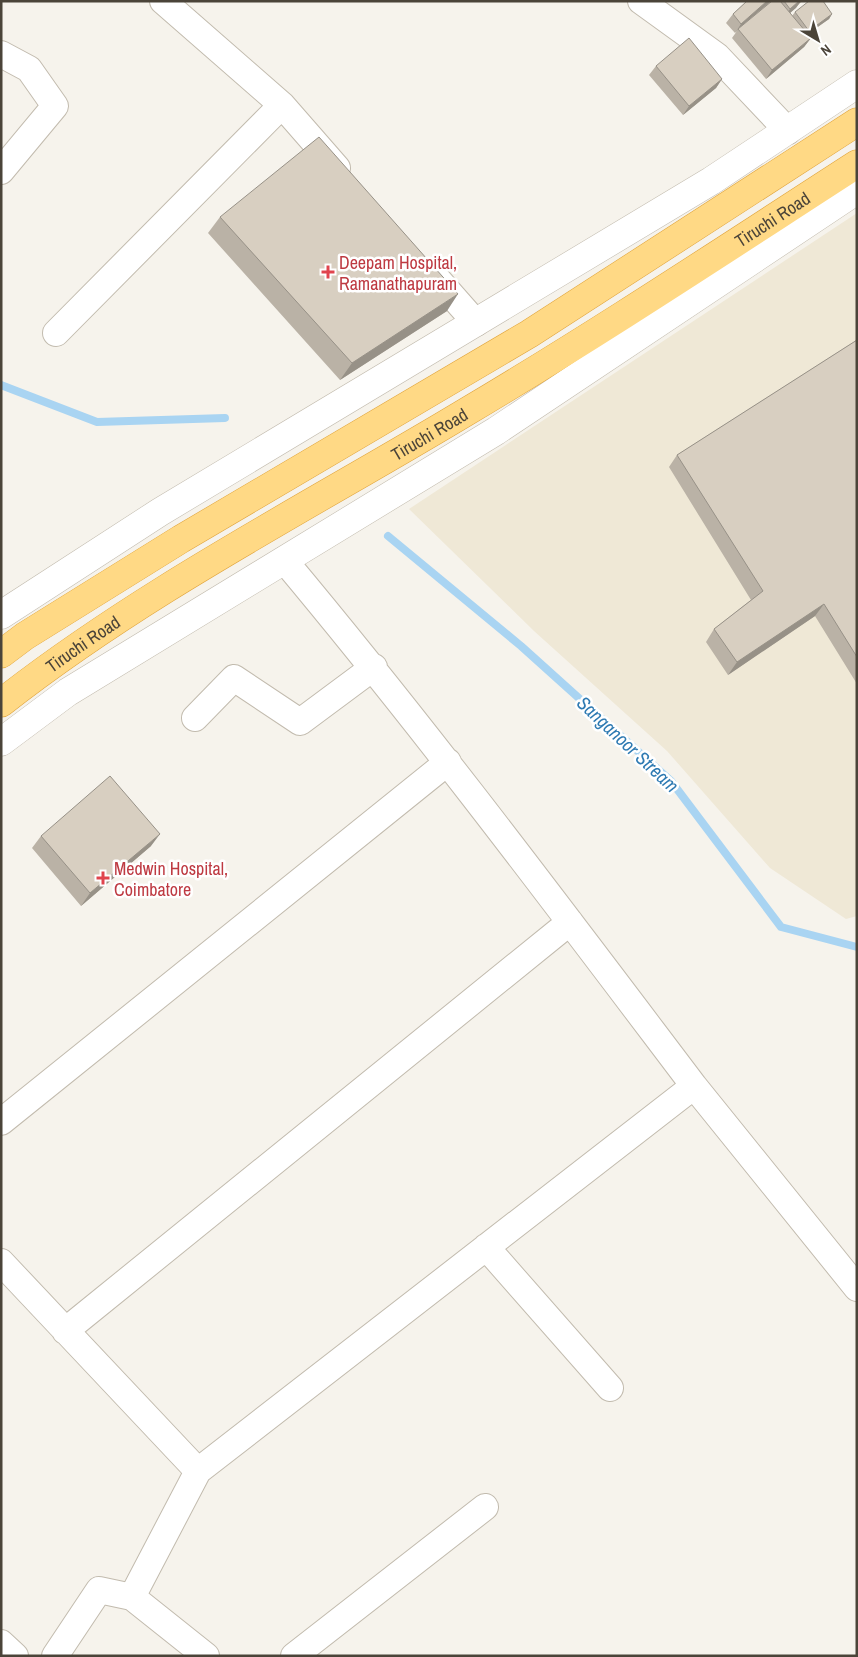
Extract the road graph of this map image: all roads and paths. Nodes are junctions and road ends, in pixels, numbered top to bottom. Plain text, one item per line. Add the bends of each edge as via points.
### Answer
1 (164, 1) edge
2 (641, 1) edge
3 (1, 54) edge
4 (857, 84) edge
5 (282, 105) junction
6 (857, 122) edge
7 (788, 131) junction
8 (857, 164) edge
9 (1, 171) edge
10 (353, 185) edge
11 (857, 190) edge
12 (418, 258) edge
13 (476, 323) junction
14 (56, 333) dead end
15 (284, 560) junction
16 (1, 615) edge
17 (1, 654) edge
18 (374, 667) junction
19 (1, 703) edge
20 (195, 718) dead end
21 (1, 742) edge
22 (448, 762) junction
23 (570, 922) junction
24 (694, 1086) junction
25 (1, 1122) edge
26 (486, 1247) junction
27 (1, 1262) edge
28 (857, 1288) edge
29 (66, 1331) junction
30 (610, 1388) dead end
31 (198, 1471) junction
32 (485, 1507) dead end
33 (132, 1597) junction
34 (1, 1643) edge
35 (15, 1656) edge
36 (55, 1656) edge
37 (206, 1656) edge
38 (294, 1656) edge

1 - 5 street
2 - 7 street via 717,56
3 - 9 street via 29,69 55,106
4 - 7 street
5 - 10 street
5 - 14 street
6 - 17 highway, Tiruchi Road via 529,334 181,540
7 - 13 street
8 - 19 highway, Tiruchi Road via 534,371 197,571 47,667
11 - 15 street via 496,432
12 - 13 street
13 - 16 street via 160,512
15 - 18 street
15 - 21 street via 68,692
18 - 20 street via 300,722 234,678
18 - 22 street
22 - 23 street
22 - 25 street
23 - 24 street
23 - 29 street
24 - 26 street
24 - 28 street
26 - 30 street
26 - 31 street
27 - 29 street
29 - 31 street
31 - 33 street
32 - 38 street
33 - 36 street via 99,1590
33 - 37 street
34 - 35 street

